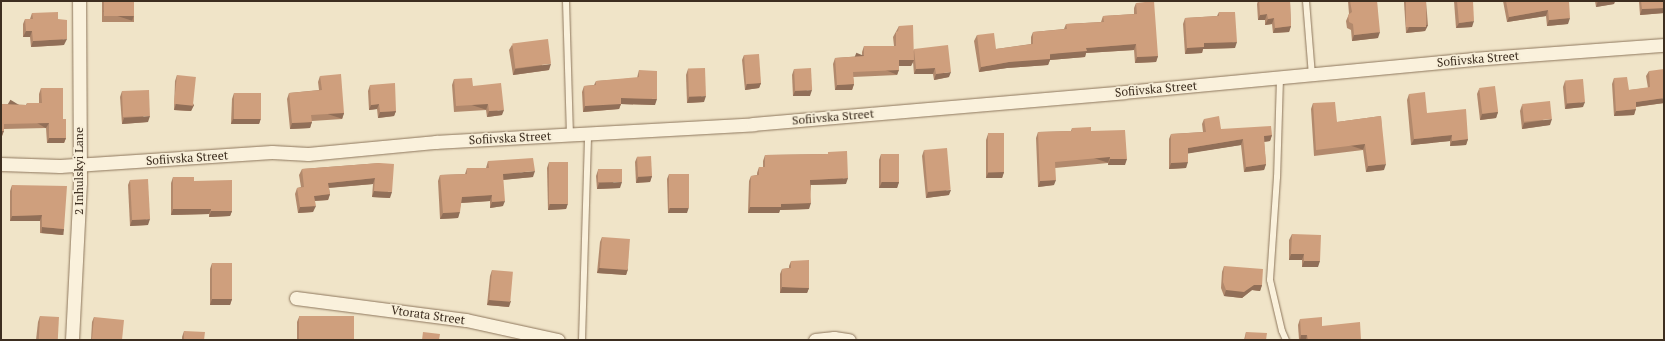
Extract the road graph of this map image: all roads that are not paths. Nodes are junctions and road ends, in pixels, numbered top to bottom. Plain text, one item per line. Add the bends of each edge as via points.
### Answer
1 (79, 1) edge
2 (566, 1) edge
3 (1306, 1) edge
4 (1664, 45) edge
5 (1312, 75) junction
6 (1280, 78) junction
7 (570, 134) junction
8 (588, 134) junction
9 (1, 164) edge
10 (80, 164) junction
11 (296, 298) dead end
12 (72, 340) edge
13 (558, 340) edge
14 (582, 340) edge
15 (815, 340) edge
16 (849, 340) edge
17 (1286, 340) edge

1 - 10 street, 2 Inhulskyi Lane
2 - 7 lane
3 - 5 lane
4 - 5 street, Sofiivska Street via 1472,59
5 - 6 street, Sofiivska Street
6 - 8 street, Sofiivska Street via 753,124
6 - 17 lane via 1270,280
7 - 8 street, Sofiivska Street
7 - 10 street, Sofiivska Street via 436,142 308,154 272,152
8 - 14 lane
9 - 10 street, Sofiivska Street
10 - 12 street, 2 Inhulskyi Lane
11 - 13 street, Vtorata Street via 466,320
15 - 16 street

